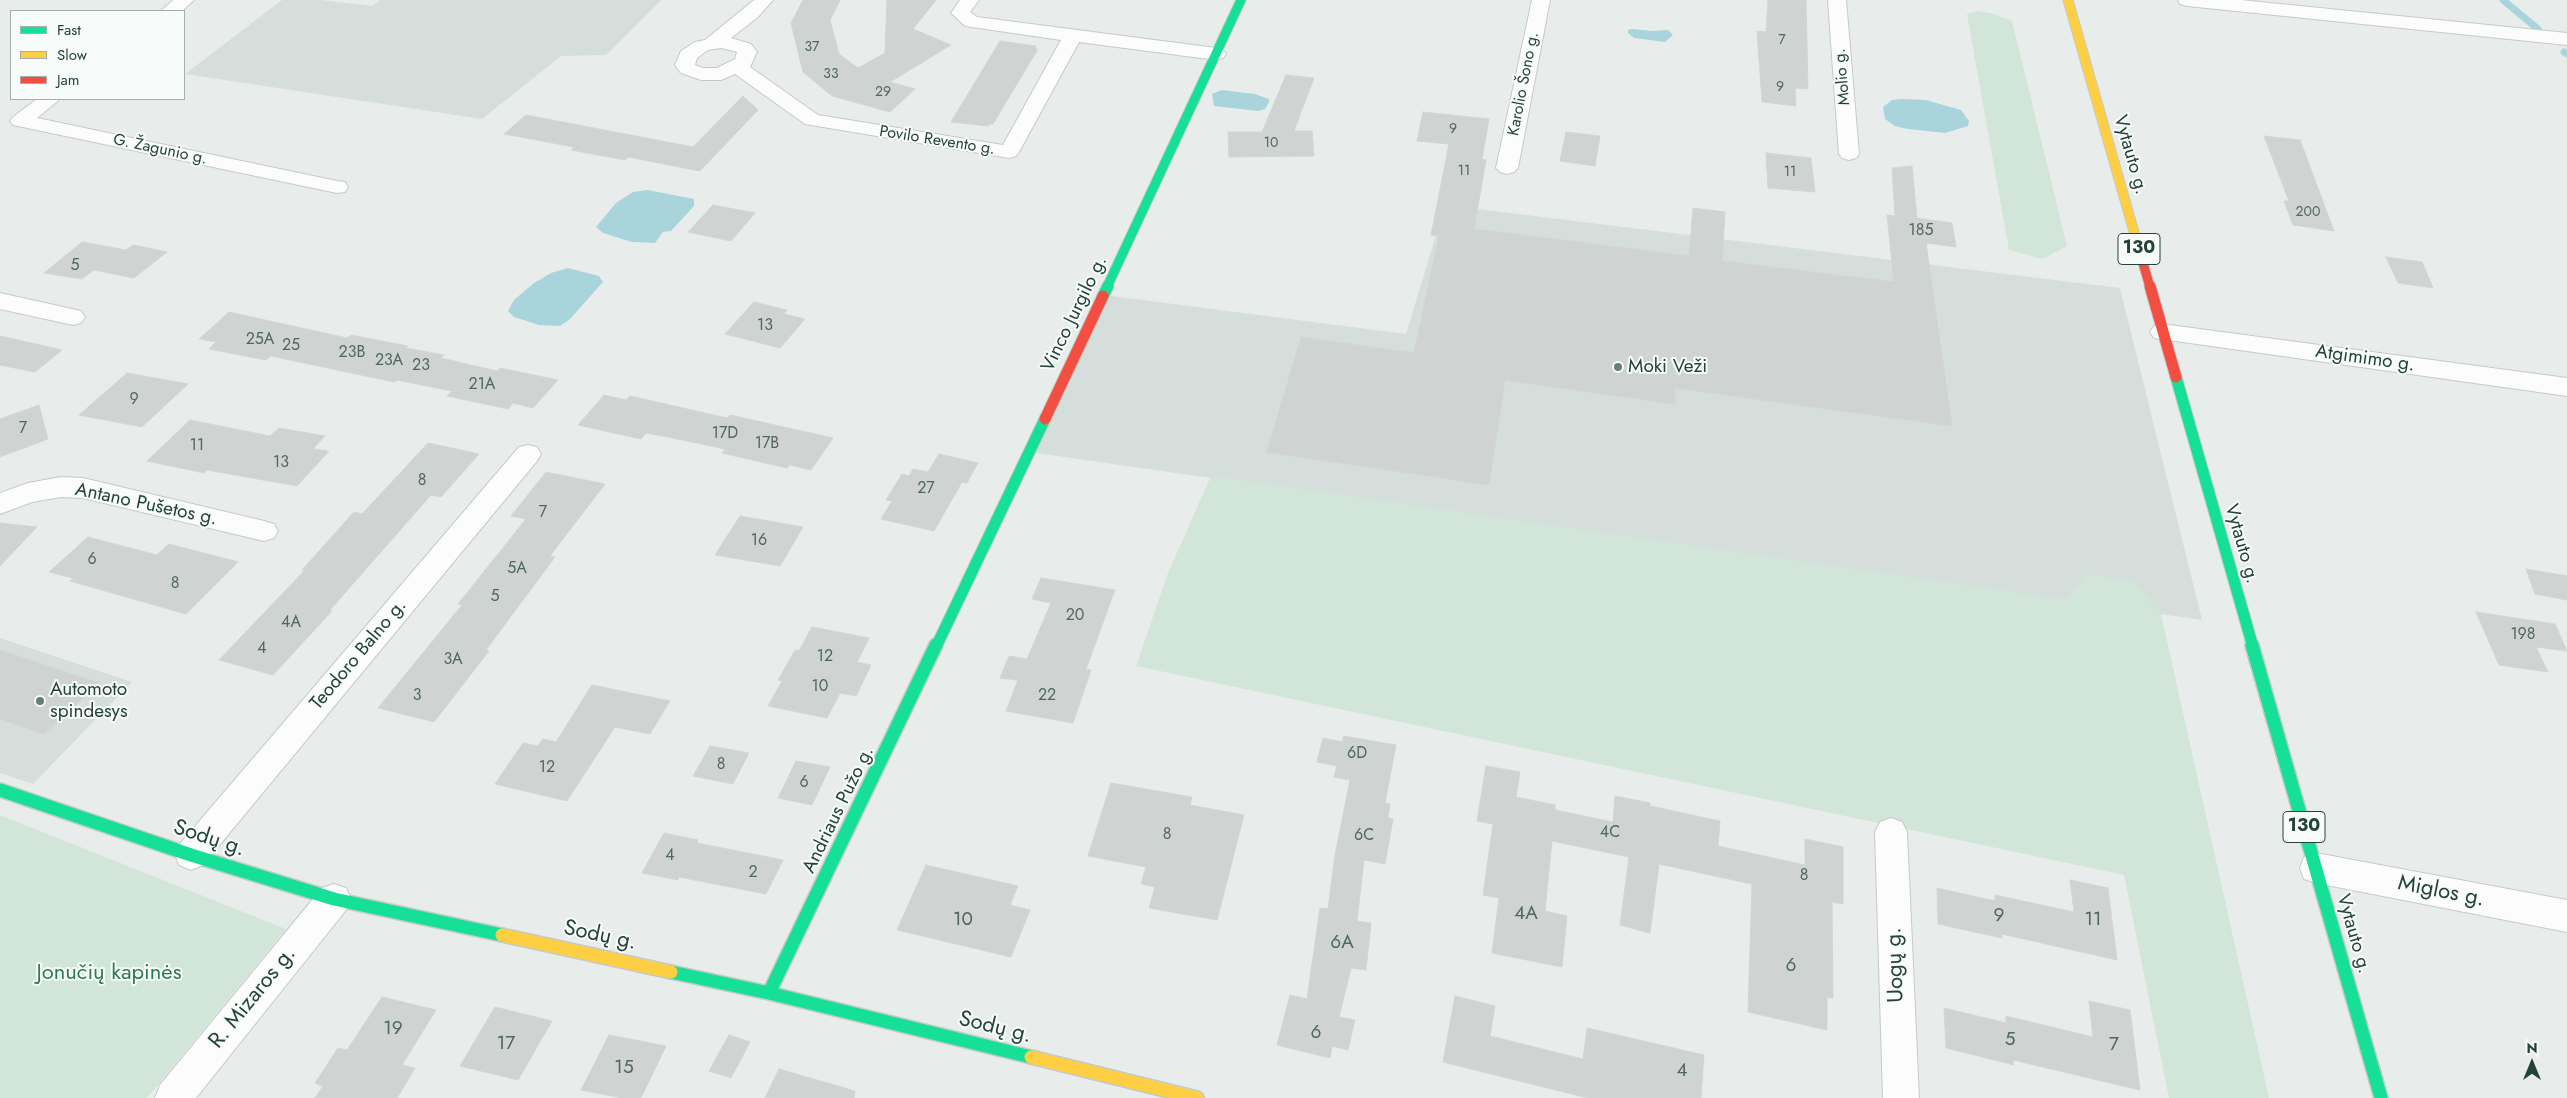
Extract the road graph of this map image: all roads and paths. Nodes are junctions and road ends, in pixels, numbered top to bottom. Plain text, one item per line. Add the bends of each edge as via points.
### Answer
1 (185, 0) edge
2 (970, 0) edge
3 (1241, 0) edge
4 (1541, 0) edge
5 (1837, 0) edge
6 (2068, 0) edge
7 (2188, 0) edge
8 (757, 7) edge
9 (171, 10) edge
10 (1073, 36) junction
11 (2567, 39) edge
12 (712, 44) junction
13 (744, 48) junction
14 (1216, 54) junction
15 (738, 67) junction
16 (49, 100) edge
17 (1850, 154) dead end
18 (1507, 168) dead end
19 (337, 188) dead end
20 (0, 301) edge
21 (73, 317) dead end
22 (2162, 332) junction
23 (2567, 386) edge
24 (528, 454) dead end
25 (0, 504) edge
26 (264, 531) dead end
27 (940, 642) joint
28 (0, 790) edge
29 (1891, 832) dead end
30 (191, 855) junction
31 (2316, 868) junction
32 (334, 899) junction
33 (2567, 916) edge
34 (769, 993) junction
35 (172, 1098) edge
36 (1198, 1098) edge
37 (1901, 1098) edge
38 (2382, 1098) edge

1 - 9 street
2 - 10 street via 960,12 972,22
3 - 14 main road, Vinco Jurgilo g.
4 - 18 street, Karolio Šono g.
5 - 17 street, Molio g.
6 - 22 main road, Vytauto g. / 130
7 - 11 street
8 - 12 street
8 - 13 street
10 - 14 street
10 - 15 street, Povilo Revento g. via 1009,152 812,120
12 - 13 street via 730,43
12 - 15 street via 688,55 685,65 688,69 711,75
13 - 15 street via 747,57
14 - 27 main road, Vinco Jurgilo g.
16 - 19 street, G. Žagunio g. via 20,121
20 - 21 street
22 - 23 street, Atgimimo g.
22 - 31 main road, Vytauto g. / 130
24 - 30 street, Teodoro Balno g.
25 - 26 street, Antano Pušetos g. via 28,493 61,487 83,488
27 - 34 main road, Andriaus Pužo g.
28 - 30 main road, Sodų g.
29 - 37 street, Uogų g.
30 - 32 main road, Sodų g.
31 - 33 street, Miglos g.
31 - 38 main road, Vytauto g. / 130
32 - 34 main road, Sodų g.
32 - 35 street, R. Mizaros g.
34 - 36 main road, Sodų g.

